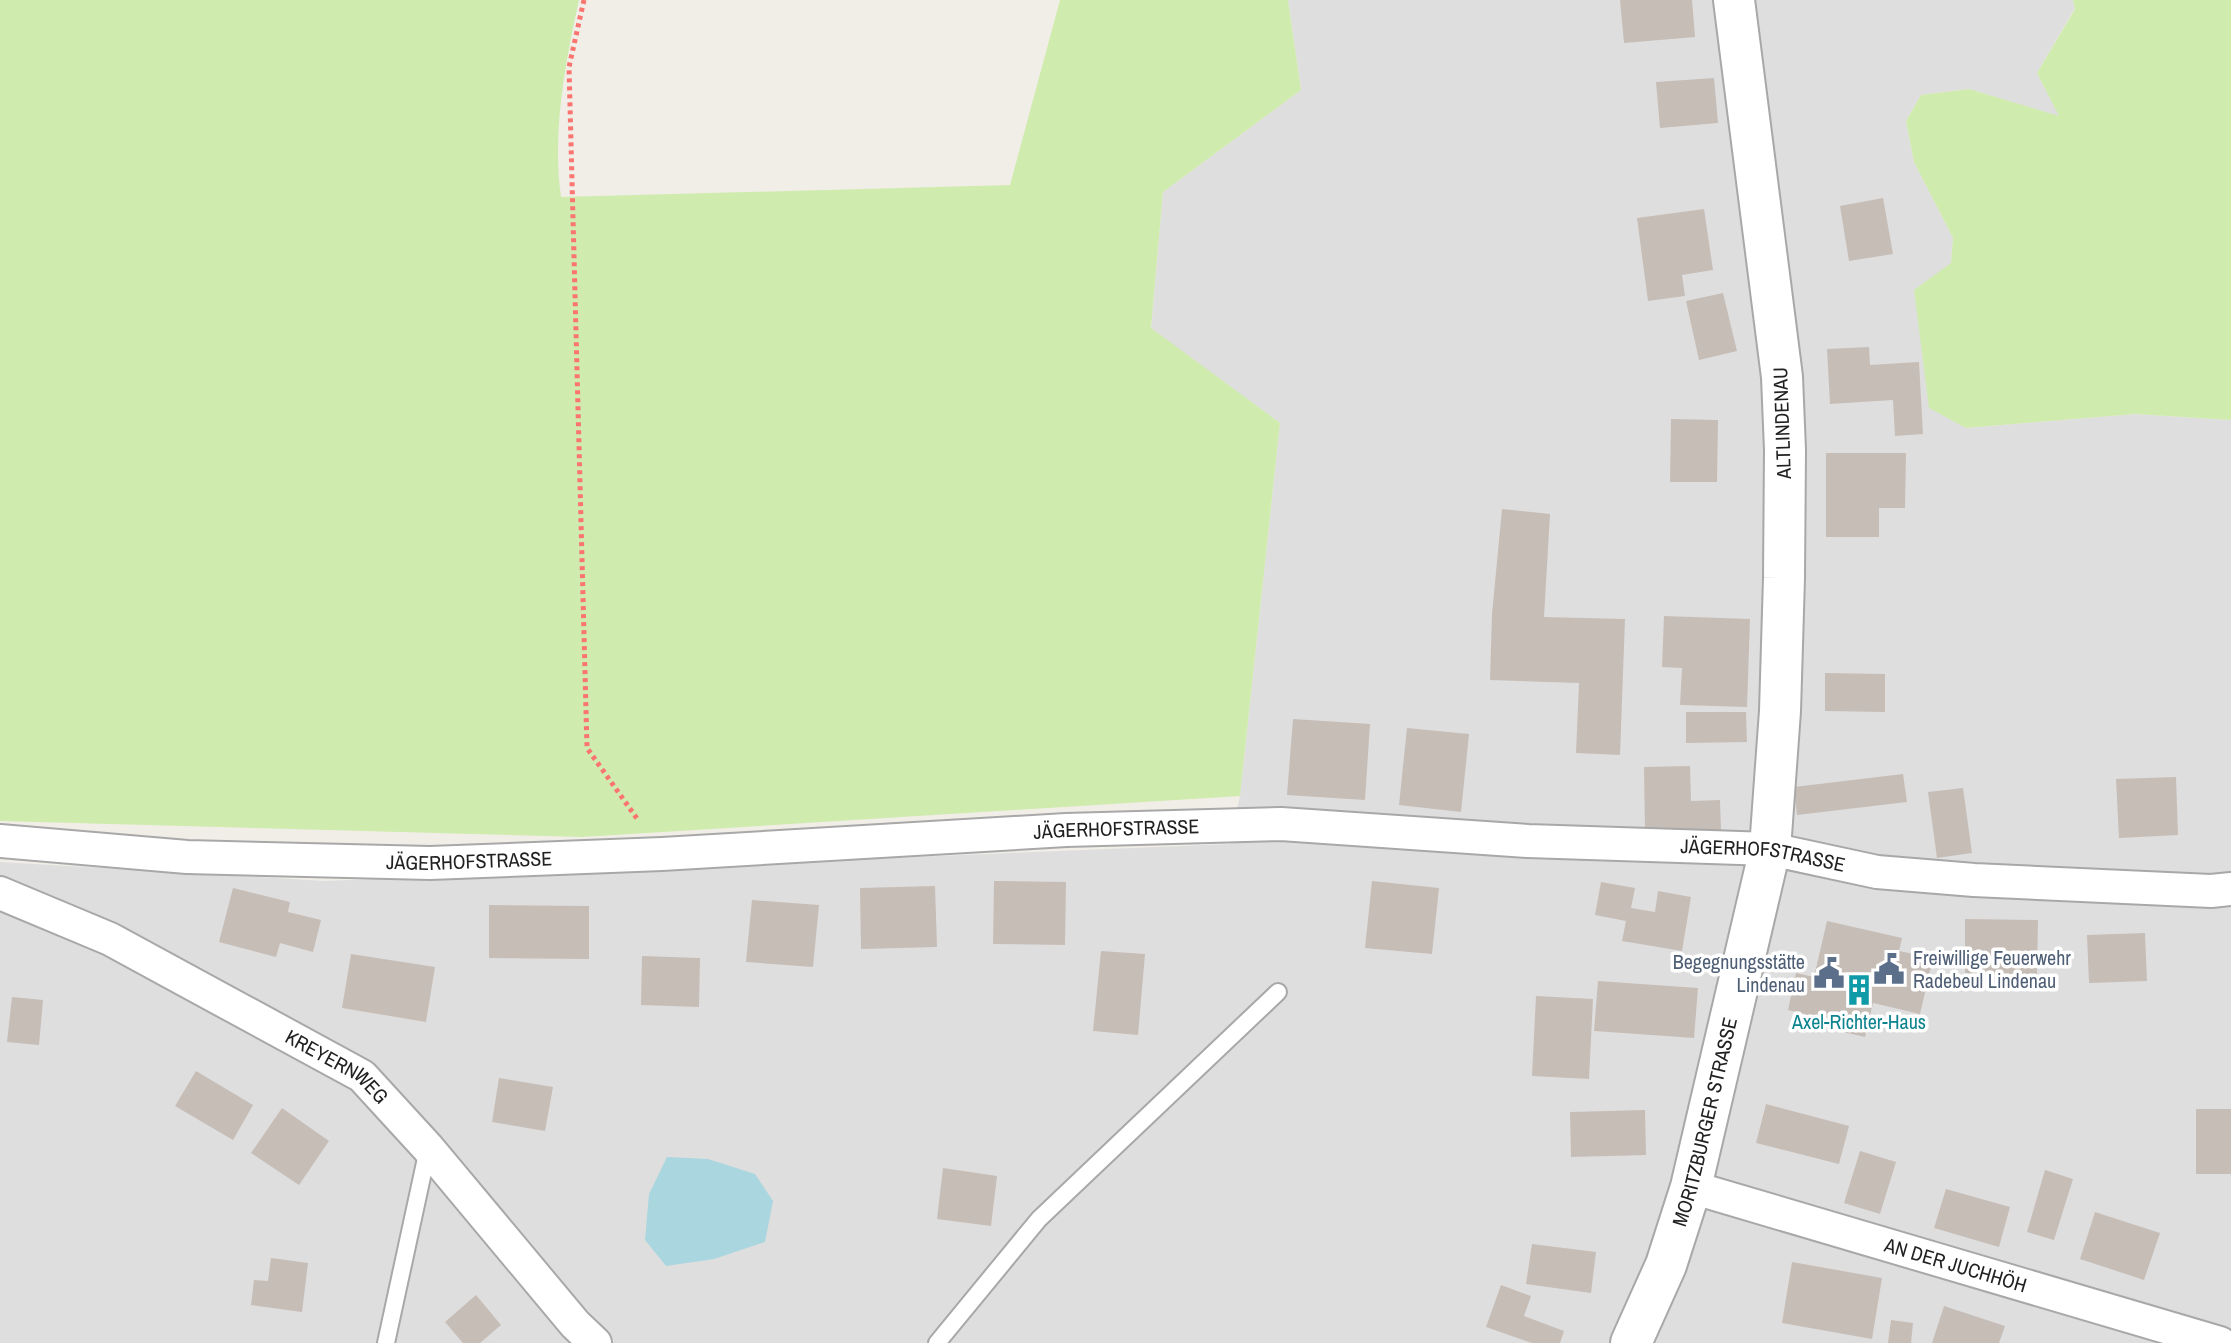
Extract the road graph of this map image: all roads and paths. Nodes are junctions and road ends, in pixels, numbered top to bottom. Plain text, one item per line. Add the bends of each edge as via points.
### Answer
1 (584, 0) edge
2 (1734, 0) edge
3 (0, 841) edge
4 (1770, 849) junction
5 (662, 854) junction
6 (2231, 889) edge
7 (0, 893) edge
8 (1278, 992) dead end
9 (428, 1148) junction
10 (1691, 1187) junction
11 (580, 1337) edge
12 (386, 1343) edge
13 (937, 1343) edge
14 (1631, 1343) edge
15 (2220, 1343) edge

1 - 5 path via 569,67 587,748
2 - 4 street, ALTLINDENAU via 1782,377 1784,578
3 - 5 street, JÄGERHOFSTRASSE via 187,857 399,862
4 - 5 street, JÄGERHOFSTRASSE via 1528,841 1281,824 1066,830
4 - 6 street, JÄGERHOFSTRASSE via 1877,872
4 - 10 street, MORITZBURGER STRASSE
7 - 9 street, KREYERNWEG via 110,939 362,1076
8 - 13 lane via 1039,1219
9 - 11 street, KREYERNWEG
9 - 12 lane
10 - 14 street, MORITZBURGER STRASSE via 1666,1265
10 - 15 street, AN DER JUCHHÖH

